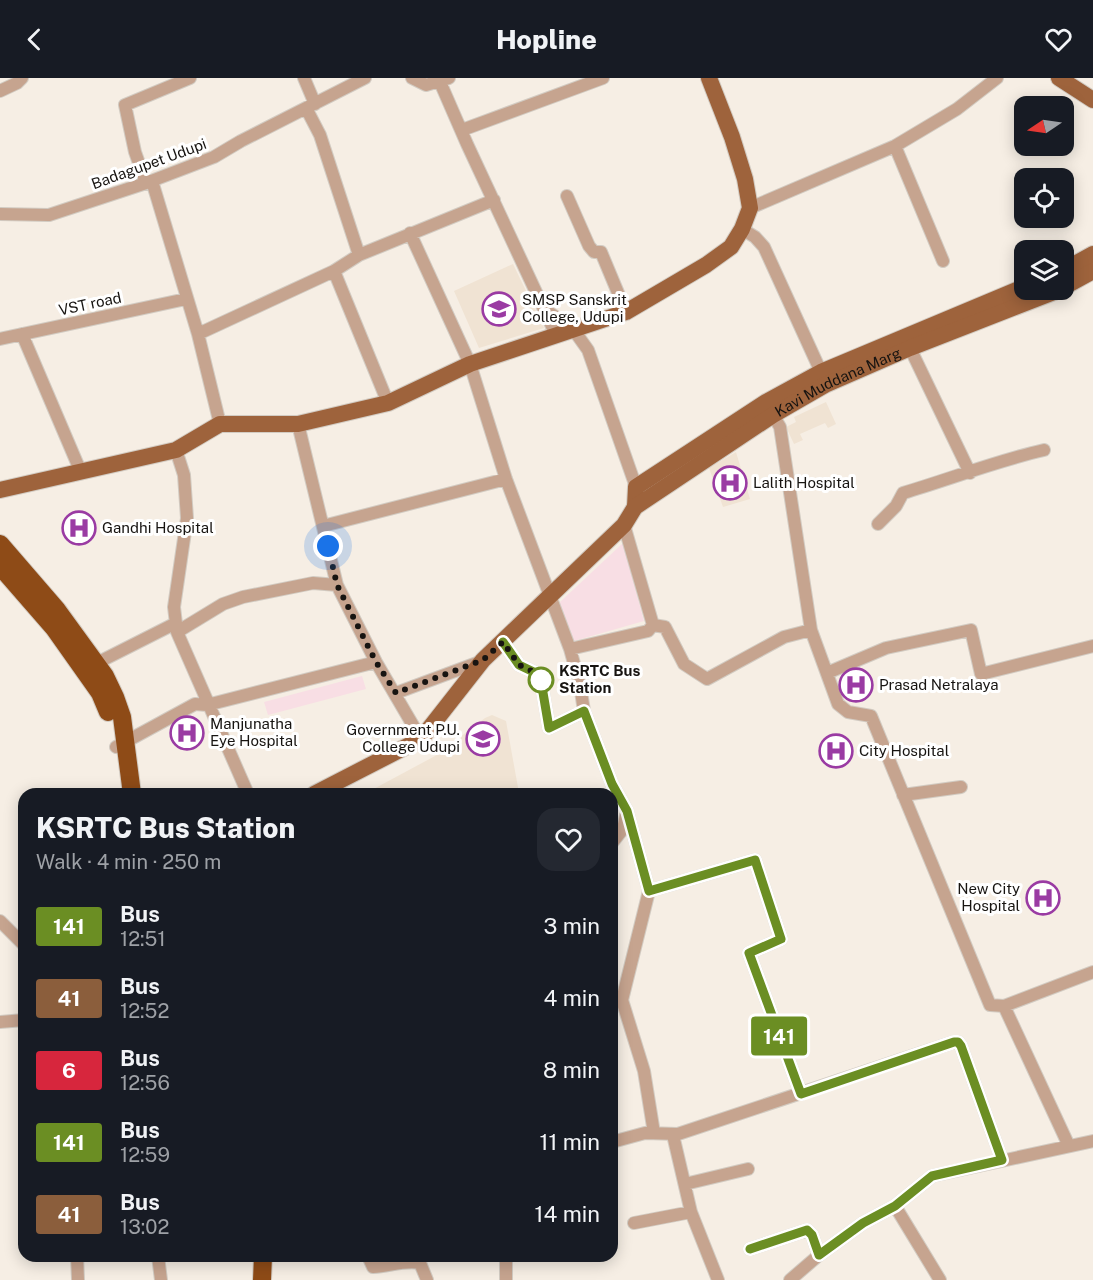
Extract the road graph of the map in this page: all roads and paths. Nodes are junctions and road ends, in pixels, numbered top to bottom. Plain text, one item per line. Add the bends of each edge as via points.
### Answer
1 (22, 78) edge
2 (190, 78) edge
3 (304, 78) edge
4 (365, 78) edge
5 (412, 78) edge
6 (601, 78) edge
7 (709, 78) edge
8 (997, 78) edge
9 (1059, 78) edge
10 (445, 80) edge
11 (167, 83) edge
12 (0, 91) edge
13 (1093, 100) edge
14 (316, 103) junction
15 (462, 130) junction
16 (895, 146) junction
17 (149, 182) junction
18 (567, 196) dead end
19 (494, 200) junction
20 (750, 208) junction
21 (0, 214) edge
22 (742, 229) junction
23 (410, 233) junction
24 (1093, 254) edge
25 (359, 255) junction
26 (943, 261) dead end
27 (1074, 264) edge
28 (334, 271) junction
29 (1093, 271) edge
30 (1074, 281) edge
31 (1014, 291) edge
32 (186, 299) junction
33 (1033, 300) edge
34 (544, 308) junction
35 (626, 312) junction
36 (573, 330) junction
37 (22, 334) junction
38 (198, 334) junction
39 (556, 335) junction
40 (0, 339) edge
41 (910, 348) junction
42 (470, 364) junction
43 (821, 372) junction
44 (388, 403) junction
45 (773, 415) junction
46 (220, 424) junction
47 (298, 424) junction
48 (176, 450) junction
49 (1044, 450) dead end
50 (80, 470) junction
51 (970, 473) junction
52 (506, 479) junction
53 (636, 487) junction
54 (0, 490) edge
55 (635, 507) junction
56 (878, 524) dead end
57 (624, 525) junction
58 (323, 526) junction
59 (0, 544) edge
60 (0, 566) edge
61 (337, 585) junction
62 (550, 597) junction
63 (653, 625) junction
64 (176, 628) junction
65 (811, 630) junction
66 (503, 642) junction
67 (1093, 646) edge
68 (570, 650) junction
69 (483, 660) junction
70 (376, 662) junction
71 (91, 667) junction
72 (827, 673) junction
73 (396, 693) junction
74 (207, 705) junction
75 (584, 711) junction
76 (421, 739) junction
77 (121, 744) junction
78 (961, 787) dead end
79 (122, 788) edge
80 (131, 788) edge
81 (245, 788) edge
82 (326, 788) edge
83 (614, 788) edge
84 (618, 795) edge
85 (903, 795) junction
86 (627, 811) junction
87 (618, 835) edge
88 (649, 891) junction
89 (0, 921) edge
90 (18, 939) edge
91 (1093, 972) edge
92 (1004, 1006) junction
93 (18, 1020) edge
94 (0, 1022) edge
95 (801, 1094) junction
96 (654, 1133) junction
97 (673, 1135) junction
98 (618, 1141) edge
99 (1093, 1141) edge
100 (1068, 1146) junction
101 (1002, 1160) junction
102 (748, 1169) dead end
103 (685, 1184) junction
104 (895, 1206) junction
105 (691, 1212) junction
106 (634, 1222) dead end
107 (750, 1249) dead end
108 (819, 1255) junction
109 (77, 1262) edge
110 (158, 1262) edge
111 (252, 1262) edge
112 (263, 1262) edge
113 (371, 1262) edge
114 (401, 1262) edge
115 (415, 1262) edge
116 (506, 1262) edge
117 (78, 1280) edge
118 (160, 1280) edge
119 (250, 1280) edge
120 (262, 1280) edge
121 (427, 1280) edge
122 (506, 1280) edge
123 (718, 1280) edge
124 (790, 1280) edge
125 (940, 1280) edge

1 - 12 street
2 - 11 street
3 - 14 street
4 - 14 street, Badagupet Udupi
5 - 10 street via 426,85
6 - 15 street
7 - 20 main road via 735,147
8 - 16 street via 957,109
9 - 13 main road
10 - 15 street
11 - 17 street via 125,105 135,152
14 - 17 street, Badagupet Udupi via 214,157
14 - 25 street via 320,135
15 - 19 street
16 - 20 street
16 - 26 street
17 - 21 street, Badagupet Udupi via 49,215
17 - 32 street
18 - 35 street via 589,246 594,252 601,252
19 - 23 street
19 - 34 street
20 - 22 main road
22 - 35 main road via 731,247
22 - 43 street via 764,248
23 - 25 street
23 - 42 street
24 - 27 main road
25 - 28 street
28 - 38 street
28 - 44 street
29 - 30 main road
31 - 43 main road, Kavi Muddana Marg
32 - 37 street, VST road
32 - 38 street
33 - 41 main road, Kavi Muddana Marg
34 - 36 street
34 - 39 street
35 - 36 main road
36 - 39 main road
36 - 53 street via 588,350
37 - 40 street, VST road
37 - 50 street
38 - 46 street
39 - 42 main road
41 - 45 main road, Kavi Muddana Marg via 825,385
41 - 51 street
42 - 44 main road
42 - 52 street
43 - 53 main road, Kavi Muddana Marg via 766,402
44 - 47 main road
45 - 55 main road, Kavi Muddana Marg
45 - 65 street via 780,427
46 - 47 main road
46 - 48 main road
47 - 58 street
48 - 50 main road
48 - 64 street via 184,475 187,518 174,607
49 - 51 street
50 - 54 main road
51 - 56 street via 903,493
52 - 58 street
52 - 62 street
53 - 55 main road, Kavi Muddana Marg
55 - 57 main road, Kavi Muddana Marg
57 - 62 main road, Kavi Muddana Marg
57 - 63 street
58 - 61 street
59 - 71 highway via 57,610
60 - 71 highway
61 - 64 street via 312,583 243,597
61 - 70 street
62 - 66 main road, Kavi Muddana Marg
62 - 68 street
63 - 65 street via 665,627 684,664 707,680 784,638
63 - 68 street via 648,630
64 - 71 street
64 - 74 street
65 - 72 street
66 - 69 main road, Kavi Muddana Marg
66 - 75 street via 519,665 540,675 549,728
67 - 72 street via 981,674 971,630 886,648
68 - 75 street
69 - 73 street
69 - 76 main road, Kavi Muddana Marg
70 - 73 street
70 - 74 street
71 - 77 highway
72 - 85 street via 838,704 848,712 871,716
73 - 76 street
74 - 77 street via 195,704
74 - 81 street
75 - 83 street
76 - 82 main road
77 - 79 highway
77 - 80 highway
78 - 85 street
84 - 86 street
85 - 92 street via 990,1005
86 - 87 street
86 - 88 street
88 - 95 street via 755,860 781,939 749,953
88 - 96 street via 622,1000 644,1071
89 - 90 street
91 - 92 street
92 - 100 street
93 - 94 street
95 - 97 street
95 - 101 street via 958,1042
96 - 97 street
96 - 98 street
97 - 103 street
99 - 100 street
100 - 101 street
101 - 104 street via 932,1176
102 - 103 street
103 - 105 street
104 - 108 street via 863,1223
104 - 125 street
105 - 106 street
105 - 123 street
107 - 108 street via 807,1230
108 - 124 street
109 - 117 street
110 - 118 street
111 - 119 highway
112 - 120 highway
113 - 114 street via 373,1267
115 - 121 street via 420,1263
116 - 122 street

